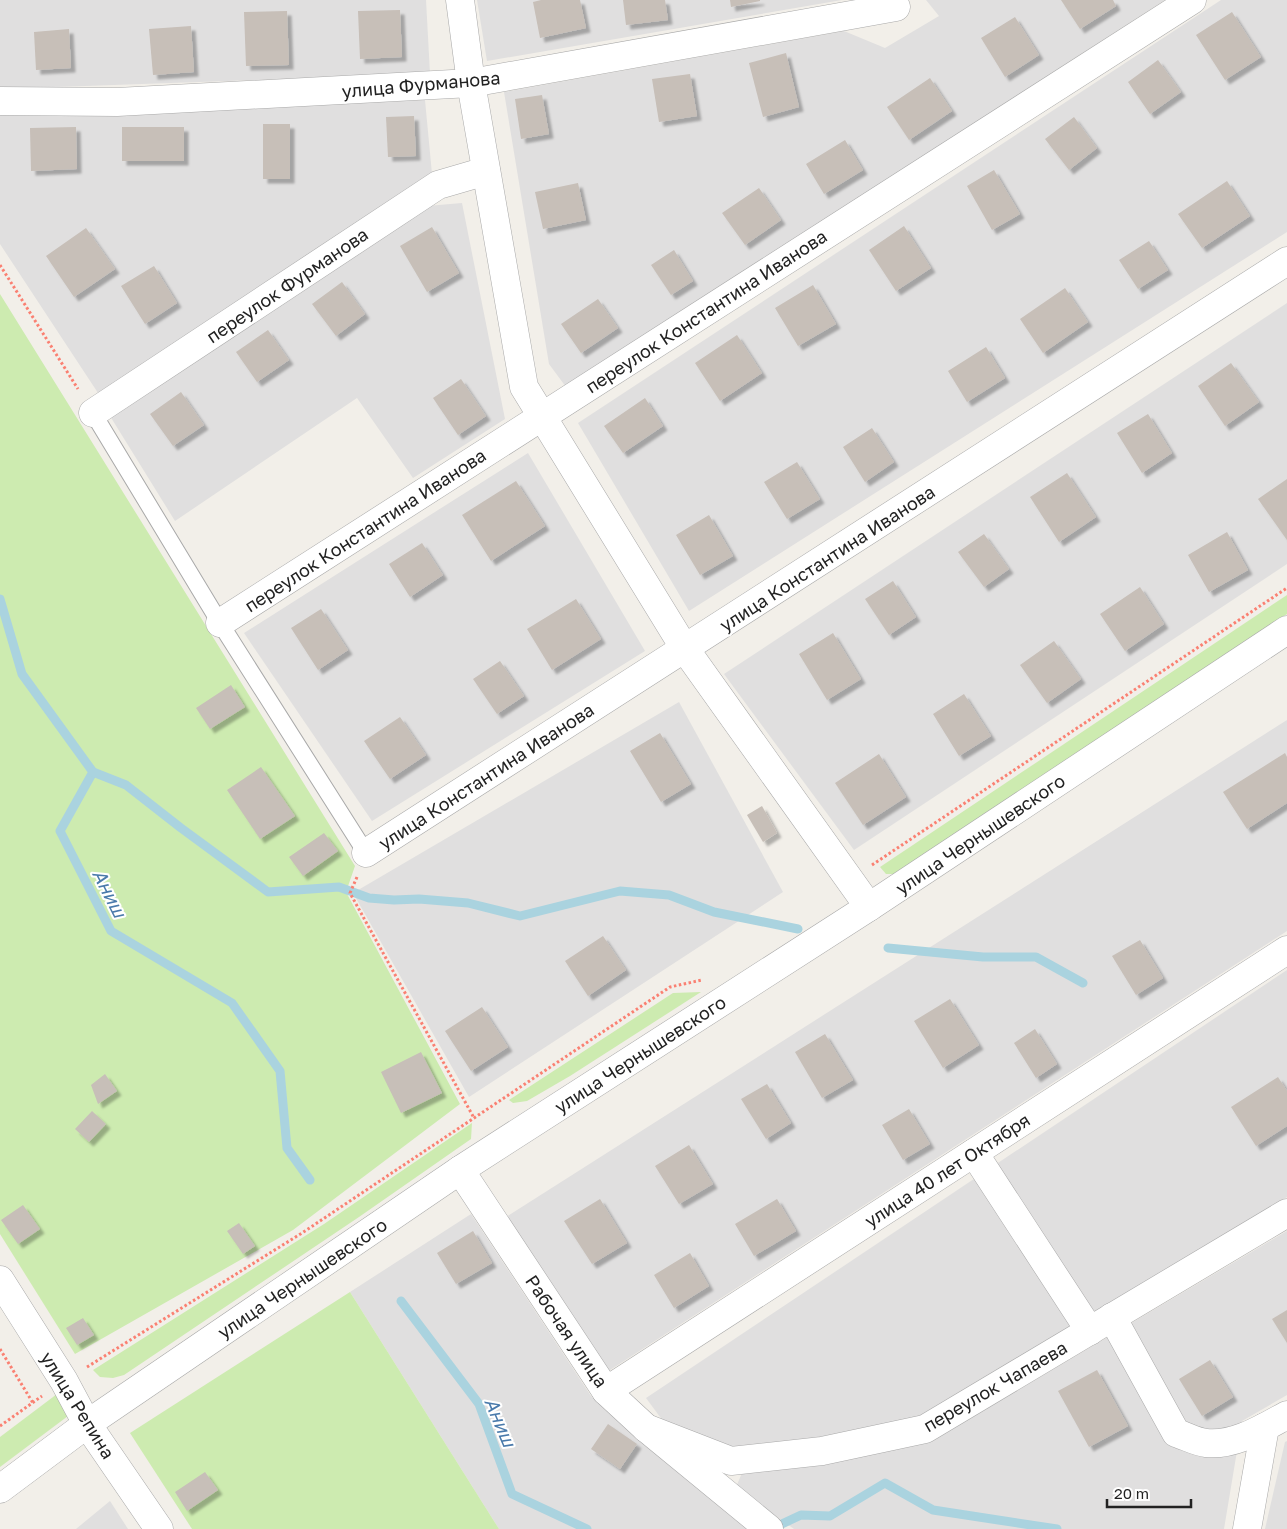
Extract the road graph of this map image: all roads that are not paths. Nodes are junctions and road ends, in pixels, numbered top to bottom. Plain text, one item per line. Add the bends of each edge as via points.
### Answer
1 (460, 0) edge
2 (1192, 0) edge
3 (896, 8) dead end
4 (472, 83) junction
5 (0, 101) edge
6 (486, 171) junction
7 (1287, 261) edge
8 (93, 413) joint
9 (542, 416) junction
10 (220, 623) junction
11 (1287, 630) edge
12 (685, 649) junction
13 (366, 853) joint
14 (869, 907) junction
15 (1287, 950) edge
16 (974, 1152) junction
17 (460, 1170) junction
18 (1287, 1213) edge
19 (0, 1280) edge
20 (1101, 1324) junction
21 (606, 1391) junction
22 (1276, 1421) edge
23 (88, 1424) junction
24 (646, 1428) junction
25 (0, 1488) edge
26 (158, 1529) edge
27 (769, 1529) edge
28 (1247, 1529) edge

1 - 4 street
2 - 9 street, переулок Константина Иванова
3 - 4 street, улица Фурманова
4 - 5 street, улица Фурманова via 117,102
4 - 6 street
6 - 8 street, переулок Фурманова via 438,185
6 - 9 street via 524,387
7 - 12 street, улица Константина Иванова
8 - 10 lane
9 - 10 street, переулок Константина Иванова
9 - 12 street
10 - 13 lane
11 - 14 street, улица Чернышевского
12 - 13 street, улица Константина Иванова
12 - 14 street
14 - 17 street, улица Чернышевского
15 - 16 street, улица 40 лет Октября
16 - 20 street
16 - 21 street, улица 40 лет Октября
17 - 21 street, Рабочая улица
17 - 23 street, улица Чернышевского
18 - 20 street, переулок Чапаева
19 - 23 street, улица Репина
20 - 22 street via 1176,1432 1205,1443 1227,1443
20 - 24 street, переулок Чапаева via 925,1429 822,1451 731,1461
21 - 24 street, Рабочая улица
22 - 28 street
23 - 25 street, улица Чернышевского
23 - 26 street, улица Репина
24 - 27 street, Рабочая улица

